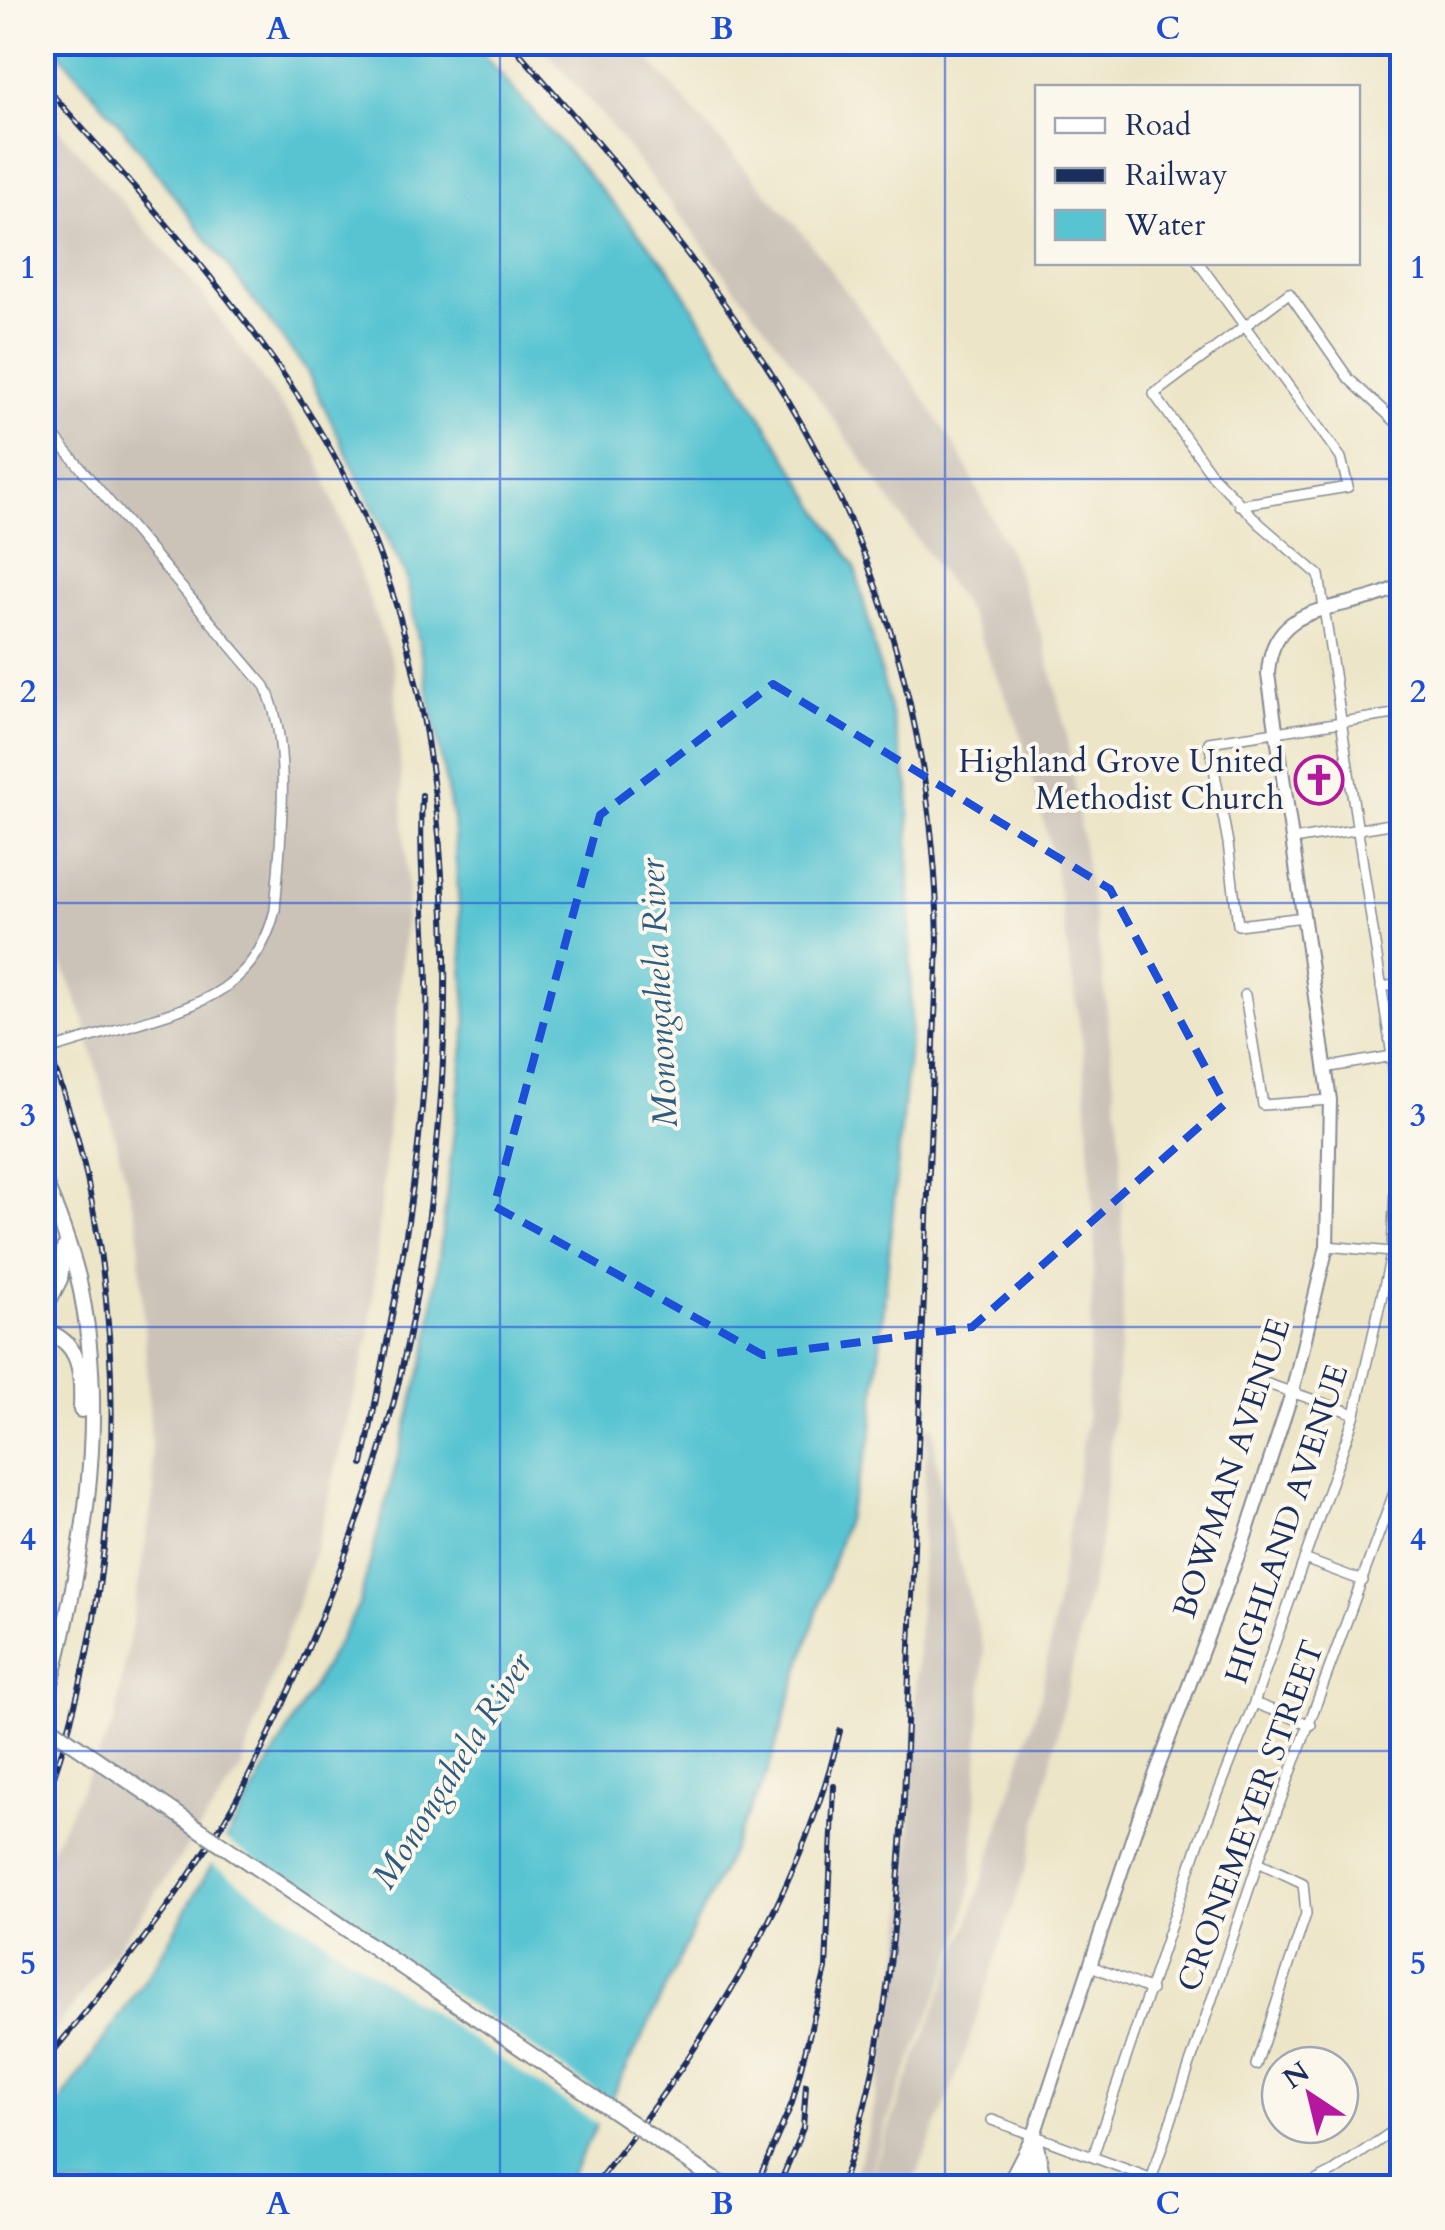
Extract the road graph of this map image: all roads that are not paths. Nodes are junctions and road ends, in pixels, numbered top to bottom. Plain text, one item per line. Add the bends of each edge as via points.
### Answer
1 (1200, 265) edge
2 (1244, 326) junction
3 (1402, 366) edge
4 (42, 422) edge
5 (1400, 429) edge
6 (1240, 504) junction
7 (1402, 584) edge
8 (1326, 609) junction
9 (1396, 675) dead end
10 (1402, 718) edge
11 (1343, 723) junction
12 (1277, 733) junction
13 (1402, 822) edge
14 (1357, 830) junction
15 (1293, 840) junction
16 (1304, 917) junction
17 (1402, 984) edge
18 (1381, 987) junction
19 (1245, 995) dead end
20 (1402, 1051) edge
21 (42, 1052) edge
22 (1392, 1056) junction
23 (1326, 1068) junction
24 (1330, 1100) junction
25 (42, 1175) edge
26 (62, 1222) junction
27 (1327, 1246) junction
28 (1397, 1252) edge
29 (42, 1316) edge
30 (42, 1330) edge
31 (1258, 1381) dead end
32 (1292, 1393) junction
33 (1355, 1414) junction
34 (1402, 1470) edge
35 (1304, 1560) junction
36 (1363, 1581) junction
37 (42, 1686) edge
38 (1254, 1703) junction
39 (42, 1720) edge
40 (1311, 1725) junction
41 (42, 1734) edge
42 (1258, 1862) junction
43 (1091, 1966) junction
44 (1151, 1990) junction
45 (1256, 2065) dead end
46 (992, 2120) dead end
47 (1402, 2125) edge
48 (1034, 2135) junction
49 (1093, 2156) junction
50 (1151, 2180) junction
51 (712, 2188) edge
52 (727, 2188) edge
53 (1007, 2188) edge
54 (1028, 2188) edge
55 (1045, 2188) edge
56 (1177, 2188) edge
57 (1301, 2188) edge

1 - 2 street
2 - 5 street via 1288,293 1350,378
2 - 6 street, HIGHLAND AVENUE via 1154,394
2 - 6 street via 1341,458 1348,487
3 - 5 main road
4 - 21 street, bridge via 266,686 282,743 275,910 258,956 241,976 193,1006
6 - 8 street, HIGHLAND AVENUE via 1319,575
7 - 8 main road, BOWMAN AVENUE
8 - 11 street, HIGHLAND AVENUE
8 - 12 main road, BOWMAN AVENUE via 1285,626 1271,648
9 - 10 street
10 - 11 street
11 - 12 street
11 - 14 street, HIGHLAND AVENUE
12 - 15 main road, BOWMAN AVENUE
12 - 16 street via 1209,742 1238,925
13 - 14 street
14 - 15 street
14 - 18 street, HIGHLAND AVENUE
15 - 16 main road, BOWMAN AVENUE
16 - 23 main road, BOWMAN AVENUE
17 - 18 street
18 - 22 street, HIGHLAND AVENUE
19 - 24 street via 1263,1105
20 - 22 street
22 - 23 street
22 - 28 street, HIGHLAND AVENUE
23 - 24 main road, BOWMAN AVENUE
24 - 27 main road, BOWMAN AVENUE
25 - 26 main road
26 - 29 main road via 65,1258
26 - 39 main road via 86,1325 90,1461 80,1549
27 - 28 street
27 - 32 main road, BOWMAN AVENUE
28 - 33 street, HIGHLAND AVENUE
30 - 37 main road via 72,1348 82,1391 73,1534
31 - 32 street
32 - 33 street
32 - 43 main road, BOWMAN AVENUE
33 - 35 street, HIGHLAND AVENUE
34 - 36 street, CRONEMEYER STREET
35 - 36 street
35 - 38 street, HIGHLAND AVENUE
36 - 40 street, CRONEMEYER STREET
38 - 40 street
38 - 44 street, HIGHLAND AVENUE
39 - 52 main road, bridge
40 - 42 street, CRONEMEYER STREET
41 - 51 main road
42 - 45 street via 1303,1882 1306,1914
42 - 50 street, CRONEMEYER STREET
43 - 44 street
43 - 48 main road, BOWMAN AVENUE
44 - 49 street, HIGHLAND AVENUE
46 - 48 street
47 - 57 street
48 - 49 street
48 - 53 main road
48 - 54 main road
48 - 55 main road
49 - 50 street
50 - 56 street

